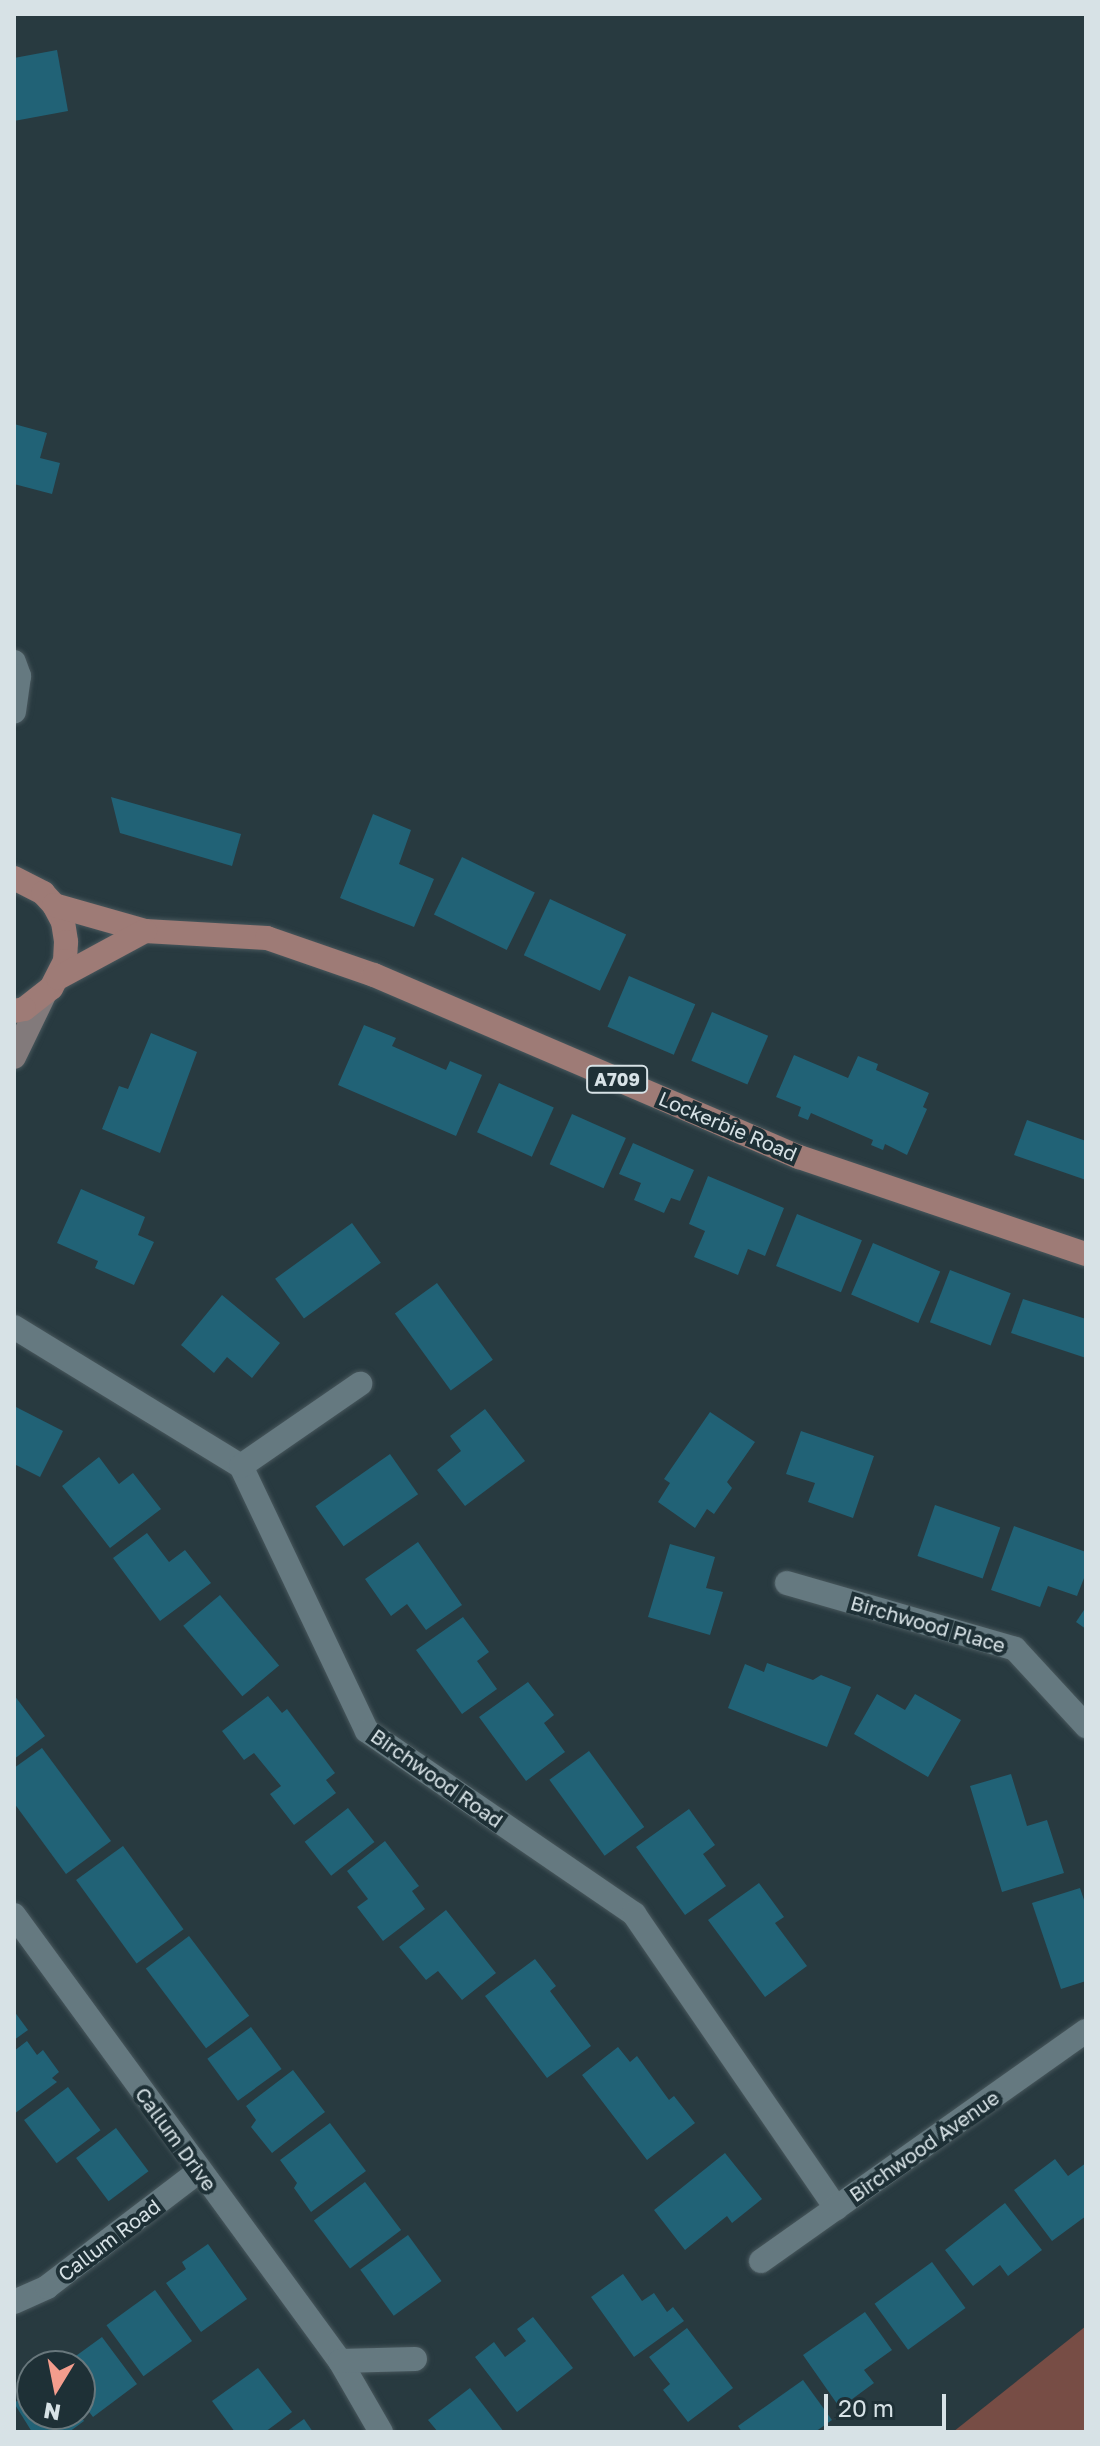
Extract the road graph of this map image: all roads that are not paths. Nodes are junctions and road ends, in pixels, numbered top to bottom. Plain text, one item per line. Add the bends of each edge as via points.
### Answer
1 (14, 662) edge
2 (14, 712) edge
3 (14, 878) edge
4 (54, 905) junction
5 (145, 931) junction
6 (50, 988) junction
7 (14, 1011) edge
8 (14, 1057) edge
9 (1086, 1254) edge
10 (14, 1327) edge
11 (360, 1384) dead end
12 (241, 1466) junction
13 (787, 1583) dead end
14 (1086, 1726) edge
15 (14, 1915) edge
16 (1086, 2031) edge
17 (199, 2171) junction
18 (836, 2208) junction
19 (761, 2261) dead end
20 (14, 2302) edge
21 (415, 2359) dead end
22 (340, 2361) junction
23 (381, 2432) edge

1 - 2 street via 19,676
3 - 4 main road, A709
4 - 5 main road, Lockerbie Road / A709
4 - 6 main road via 66,942 65,961
5 - 6 main road
5 - 9 main road, Lockerbie Road / A709 via 267,938 374,975 799,1157
6 - 7 main road
6 - 8 street
10 - 12 street
11 - 12 street
12 - 18 street, Birchwood Road via 367,1731 634,1914
13 - 14 street, Birchwood Place via 1015,1649
15 - 17 street, Callum Drive
16 - 18 street, Birchwood Avenue
17 - 20 street, Callum Road via 47,2287
17 - 22 street, Callum Drive
18 - 19 street, Birchwood Avenue
21 - 22 street
22 - 23 street, Callum Drive

